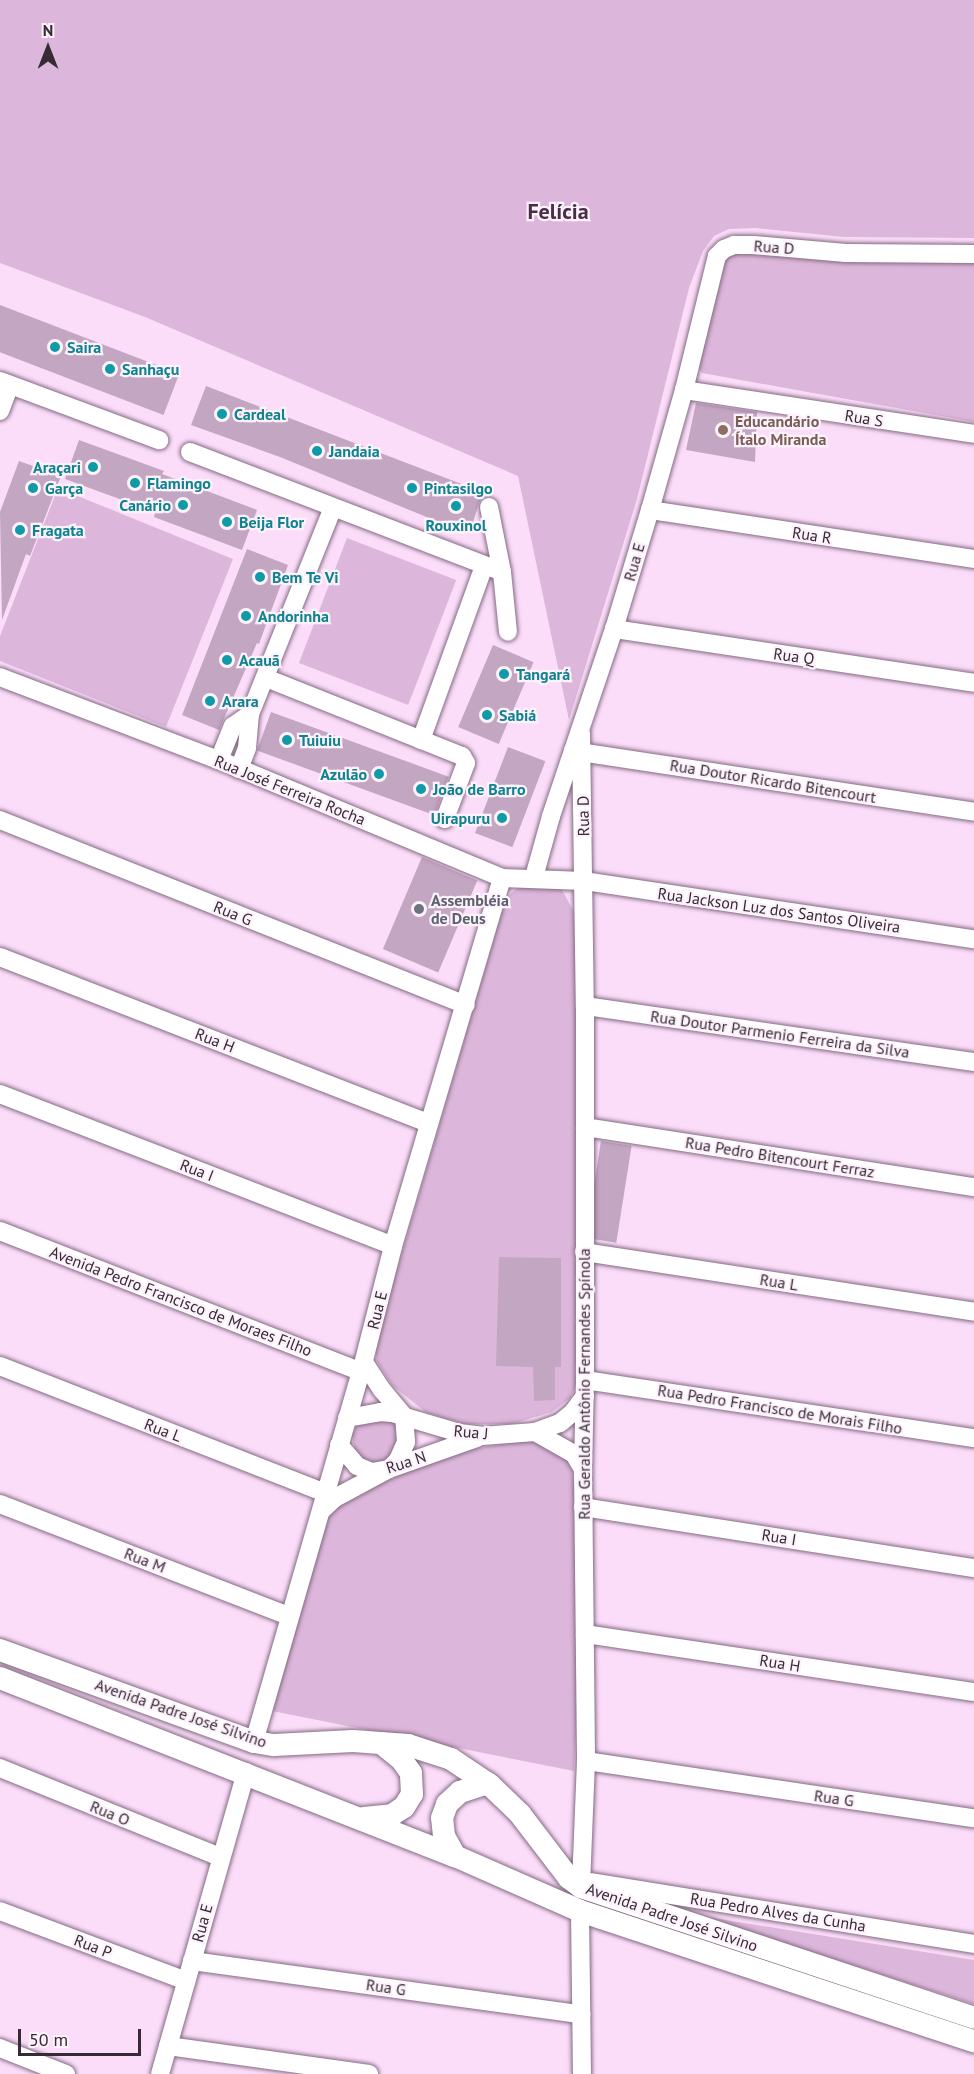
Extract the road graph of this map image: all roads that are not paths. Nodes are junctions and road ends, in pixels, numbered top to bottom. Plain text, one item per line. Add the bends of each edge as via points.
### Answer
1 (974, 254) edge
2 (5, 383) edge
3 (684, 390) junction
4 (0, 411) edge
5 (974, 434) edge
6 (159, 440) dead end
7 (190, 452) dead end
8 (489, 507) dead end
9 (333, 508) junction
10 (650, 510) junction
11 (974, 559) edge
12 (484, 566) junction
13 (502, 572) junction
14 (614, 629) junction
15 (508, 632) dead end
16 (0, 677) edge
17 (266, 678) junction
18 (974, 682) edge
19 (250, 714) junction
20 (421, 740) junction
21 (578, 751) junction
22 (219, 760) junction
23 (239, 769) junction
24 (974, 812) edge
25 (445, 819) dead end
26 (0, 820) edge
27 (534, 877) junction
28 (502, 878) junction
29 (584, 881) junction
30 (974, 939) edge
31 (0, 957) edge
32 (466, 1005) junction
33 (585, 1006) junction
34 (974, 1062) edge
35 (0, 1094) edge
36 (429, 1123) junction
37 (585, 1127) junction
38 (974, 1187) edge
39 (0, 1231) edge
40 (393, 1246) junction
41 (584, 1252) junction
42 (974, 1312) edge
43 (0, 1366) edge
44 (363, 1367) junction
45 (585, 1388) junction
46 (404, 1416) junction
47 (347, 1418) junction
48 (535, 1432) junction
49 (482, 1437) junction
50 (974, 1438) edge
51 (339, 1445) junction
52 (389, 1469) junction
53 (583, 1469) junction
54 (325, 1493) junction
55 (0, 1504) edge
56 (583, 1507) junction
57 (319, 1513) junction
58 (974, 1568) edge
59 (289, 1616) junction
60 (585, 1634) junction
61 (0, 1650) edge
62 (0, 1678) edge
63 (974, 1692) edge
64 (254, 1742) junction
65 (381, 1743) junction
66 (586, 1761) junction
67 (0, 1768) edge
68 (246, 1772) junction
69 (488, 1783) junction
70 (360, 1818) junction
71 (974, 1818) edge
72 (455, 1856) junction
73 (220, 1857) junction
74 (581, 1884) junction
75 (0, 1911) edge
76 (580, 1911) junction
77 (974, 1944) edge
78 (192, 1961) junction
79 (186, 1981) junction
80 (581, 2014) junction
81 (974, 2018) edge
82 (974, 2041) edge
83 (168, 2046) junction
84 (0, 2048) edge
85 (66, 2074) edge
86 (160, 2074) edge
87 (369, 2074) edge
88 (582, 2074) edge

1 - 3 street, Rua D via 846,253 754,245 724,249 714,263
2 - 4 street
2 - 6 street
3 - 5 street, Rua S
3 - 10 street, Rua E
7 - 9 street
8 - 13 street
9 - 12 street
9 - 17 street
10 - 11 street, Rua R
10 - 14 street, Rua E
12 - 13 street
12 - 20 street
13 - 15 street
14 - 18 street, Rua Q
14 - 21 street, Rua E
16 - 22 street, Rua José Ferreira Rocha
17 - 19 street
17 - 20 street
19 - 22 street via 233,726
19 - 23 street via 248,748
20 - 25 street via 465,759
21 - 24 street, Rua Doutor Ricardo Bitencourt
21 - 27 street, Rua E
21 - 29 street, Rua D
22 - 23 street, Rua José Ferreira Rocha
23 - 28 street, Rua José Ferreira Rocha
26 - 32 street, Rua G
27 - 28 street, Rua José Ferreira Rocha
27 - 29 street, Rua José Ferreira Rocha
28 - 32 street, Rua E
29 - 30 street, Rua Jackson Luz dos Santos Oliveira
29 - 33 street, Rua Geraldo Antônio Fernandes Spínola
31 - 36 street, Rua H
32 - 36 street, Rua E
33 - 34 street, Rua Doutor Parmenio Ferreira da Silva
33 - 37 street, Rua Geraldo Antônio Fernandes Spínola
35 - 40 street, Rua I
36 - 40 street, Rua E
37 - 38 street, Rua Pedro Bitencourt Ferraz
37 - 41 street, Rua Geraldo Antônio Fernandes Spínola
39 - 44 street, Avenida Pedro Francisco de Moraes Filho
40 - 44 street, Rua E
41 - 42 street, Rua L
41 - 45 street, Rua Geraldo Antônio Fernandes Spínola
43 - 54 street, Rua L
44 - 46 street
44 - 47 street, Rua E
45 - 48 street, Rua J via 560,1423
45 - 50 street, Rua Pedro Francisco de Morais Filho
45 - 53 street, Rua Geraldo Antônio Fernandes Spínola
46 - 47 street, Rua J via 380,1412
46 - 49 street, Rua J via 433,1427
46 - 52 street via 406,1442
47 - 51 street, Rua E
48 - 49 street, Rua J
48 - 53 street via 574,1454
49 - 52 street, Rua N
51 - 52 street, Rua N via 364,1470
51 - 54 street, Rua E
52 - 57 street via 334,1498
53 - 56 street, Rua Geraldo Antônio Fernandes Spínola
54 - 57 street, Rua E
55 - 59 street, Rua M
56 - 58 street, Rua I
56 - 60 street, Rua Geraldo Antônio Fernandes Spínola
57 - 59 street, Rua E
59 - 64 street, Rua E
60 - 63 street, Rua H
60 - 66 street, Rua Geraldo Antônio Fernandes Spínola
61 - 64 main road, Avenida Padre José Silvino
62 - 68 main road, Avenida Padre José Silvino
64 - 65 main road, Avenida Padre José Silvino
65 - 69 main road, Avenida Padre José Silvino via 408,1745 451,1759
65 - 70 main road via 411,1773 412,1794 404,1807 392,1815
66 - 71 street, Rua G
66 - 74 street, Rua Geraldo Antônio Fernandes Spínola
67 - 73 street, Rua O
68 - 70 main road, Avenida Padre José Silvino
68 - 73 street, Rua E
69 - 72 main road via 460,1792 447,1804 442,1818 444,1836
69 - 74 main road, Avenida Padre José Silvino via 520,1814 569,1878
70 - 72 main road, Avenida Padre José Silvino
72 - 76 main road, Avenida Padre José Silvino
73 - 78 street, Rua E
74 - 77 street, Rua Pedro Alves da Cunha
74 - 81 main road, Avenida Padre José Silvino
75 - 79 street, Rua P
76 - 80 street
76 - 82 main road, Avenida Padre José Silvino
78 - 79 street, Rua E
78 - 80 street, Rua G
79 - 83 street, Rua E
80 - 88 street
83 - 86 street, Rua E
83 - 87 street
84 - 85 street

